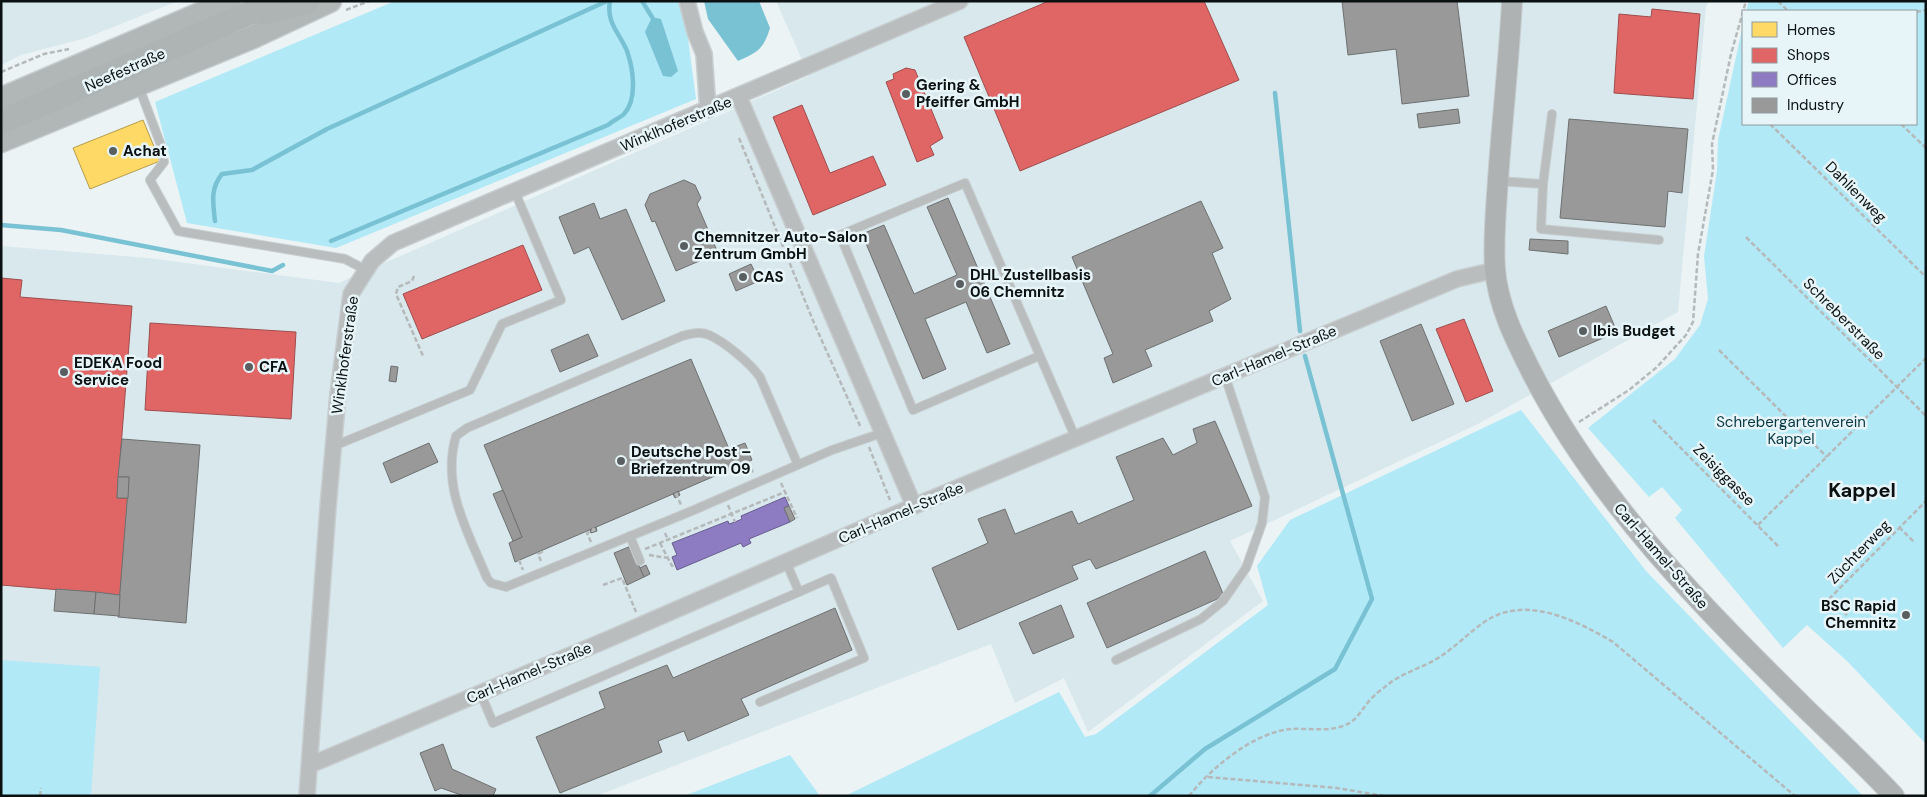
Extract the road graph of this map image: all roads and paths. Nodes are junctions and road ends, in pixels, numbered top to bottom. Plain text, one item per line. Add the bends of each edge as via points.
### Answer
1 (277, 1) edge
2 (307, 1) edge
3 (330, 1) edge
4 (687, 1) edge
5 (960, 1) edge
6 (1512, 1) edge
7 (1778, 1) edge
8 (238, 9) edge
9 (1787, 10) edge
10 (1742, 15) edge
11 (137, 85) junction
12 (739, 97) junction
13 (1, 99) edge
14 (708, 110) junction
15 (1552, 114) dead end
16 (1, 122) edge
17 (1771, 125) edge
18 (1902, 125) edge
19 (738, 135) dead end
20 (1, 141) edge
21 (1926, 148) edge
22 (1498, 181) junction
23 (1543, 184) junction
24 (515, 192) junction
25 (1746, 237) dead end
26 (1659, 240) dead end
27 (366, 270) junction
28 (1495, 270) junction
29 (414, 276) dead end
30 (1926, 277) edge
31 (1719, 350) dead end
32 (423, 356) dead end
33 (1039, 356) junction
34 (1926, 358) edge
35 (1225, 376) junction
36 (1896, 387) junction
37 (1926, 416) edge
38 (1653, 420) dead end
39 (1564, 430) junction
40 (882, 433) junction
41 (1076, 439) junction
42 (866, 440) junction
43 (334, 446) junction
44 (1827, 457) junction
45 (748, 461) dead end
46 (798, 465) junction
47 (755, 477) dead end
48 (785, 492) dead end
49 (676, 493) dead end
50 (1926, 501) edge
51 (914, 506) junction
52 (682, 508) dead end
53 (897, 515) junction
54 (1758, 525) junction
55 (1899, 528) junction
56 (630, 536) junction
57 (660, 543) junction
58 (1916, 544) dead end
59 (1778, 546) dead end
60 (638, 555) junction
61 (668, 558) junction
62 (786, 562) junction
63 (675, 564) dead end
64 (603, 585) dead end
65 (798, 592) junction
66 (629, 596) dead end
67 (1847, 615) dead end
68 (1116, 660) dead end
69 (480, 692) junction
70 (760, 702) dead end
71 (310, 765) junction
72 (1208, 777) junction
73 (41, 788) dead end
74 (40, 796) edge
75 (307, 796) edge
76 (1189, 796) edge
77 (1384, 796) edge
78 (1795, 796) edge
79 (1894, 796) edge

1 - 8 highway, Neefestraße
2 - 8 highway, Neefestraße
3 - 11 main road
4 - 14 street via 704,54
5 - 12 street, Winklhoferstraße
6 - 22 main road, Carl-Hamel-Straße
7 - 9 path
8 - 13 main road, Neefestraße
8 - 16 highway, Neefestraße
10 - 39 path via 1712,144 1713,170 1698,254 1693,322 1686,335 1650,372 1603,408
11 - 20 main road
11 - 27 lane via 164,162 158,174 150,180 178,231 345,259
12 - 14 street, Winklhoferstraße
12 - 40 street, Winklhoferstraße
14 - 24 street, Winklhoferstraße
15 - 23 lane
17 - 30 path, Dahlienweg
18 - 21 path
19 - 42 path via 814,323
22 - 23 lane
22 - 28 main road, Carl-Hamel-Straße
23 - 26 lane via 1541,229
24 - 27 street, Winklhoferstraße via 393,243
24 - 43 lane via 560,300 502,324 470,390
25 - 36 path, Schreberstraße
27 - 43 street, Winklhoferstraße via 351,294
28 - 35 street, Carl-Hamel-Straße via 1456,279
28 - 39 main road, Carl-Hamel-Straße via 1511,331
29 - 32 path via 412,281 398,287 396,294
31 - 44 path
33 - 33 lane via 965,183 840,235 913,410
33 - 41 lane
34 - 36 path
35 - 41 street, Carl-Hamel-Straße
35 - 68 lane via 1265,498 1262,523 1246,568 1223,601 1201,619
36 - 37 path, Schreberstraße
36 - 44 path
38 - 54 path, Zeisiggasse
39 - 79 main road, Carl-Hamel-Straße via 1657,555
40 - 42 lane
40 - 51 street, Winklhoferstraße
41 - 51 street, Carl-Hamel-Straße
42 - 46 lane
42 - 53 path
43 - 71 street, Winklhoferstraße
44 - 54 path
45 - 47 path
46 - 56 lane
46 - 56 lane via 756,372 708,335 696,333 682,336 485,419 456,436 451,467 455,501 491,582 511,587
48 - 57 path
49 - 52 path
50 - 55 path, Züchterweg
51 - 53 street, Carl-Hamel-Straße
53 - 62 street, Carl-Hamel-Straße
54 - 59 path, Zeisiggasse
55 - 58 path
55 - 67 path, Züchterweg via 1830,598
56 - 60 lane
57 - 60 path
57 - 61 path
60 - 61 path
61 - 63 path via 672,566
62 - 65 lane
62 - 69 street, Carl-Hamel-Straße
64 - 66 path via 622,578
65 - 69 lane via 493,723
65 - 70 lane via 831,578 864,658
69 - 71 street, Carl-Hamel-Straße
71 - 75 street, Winklhoferstraße
72 - 76 path
72 - 77 path via 1337,788
72 - 78 path via 1218,765 1266,736 1289,729 1340,727 1351,722 1390,682 1437,658 1488,620 1506,611 1528,610 1551,613 1587,627 1613,642
73 - 74 path

